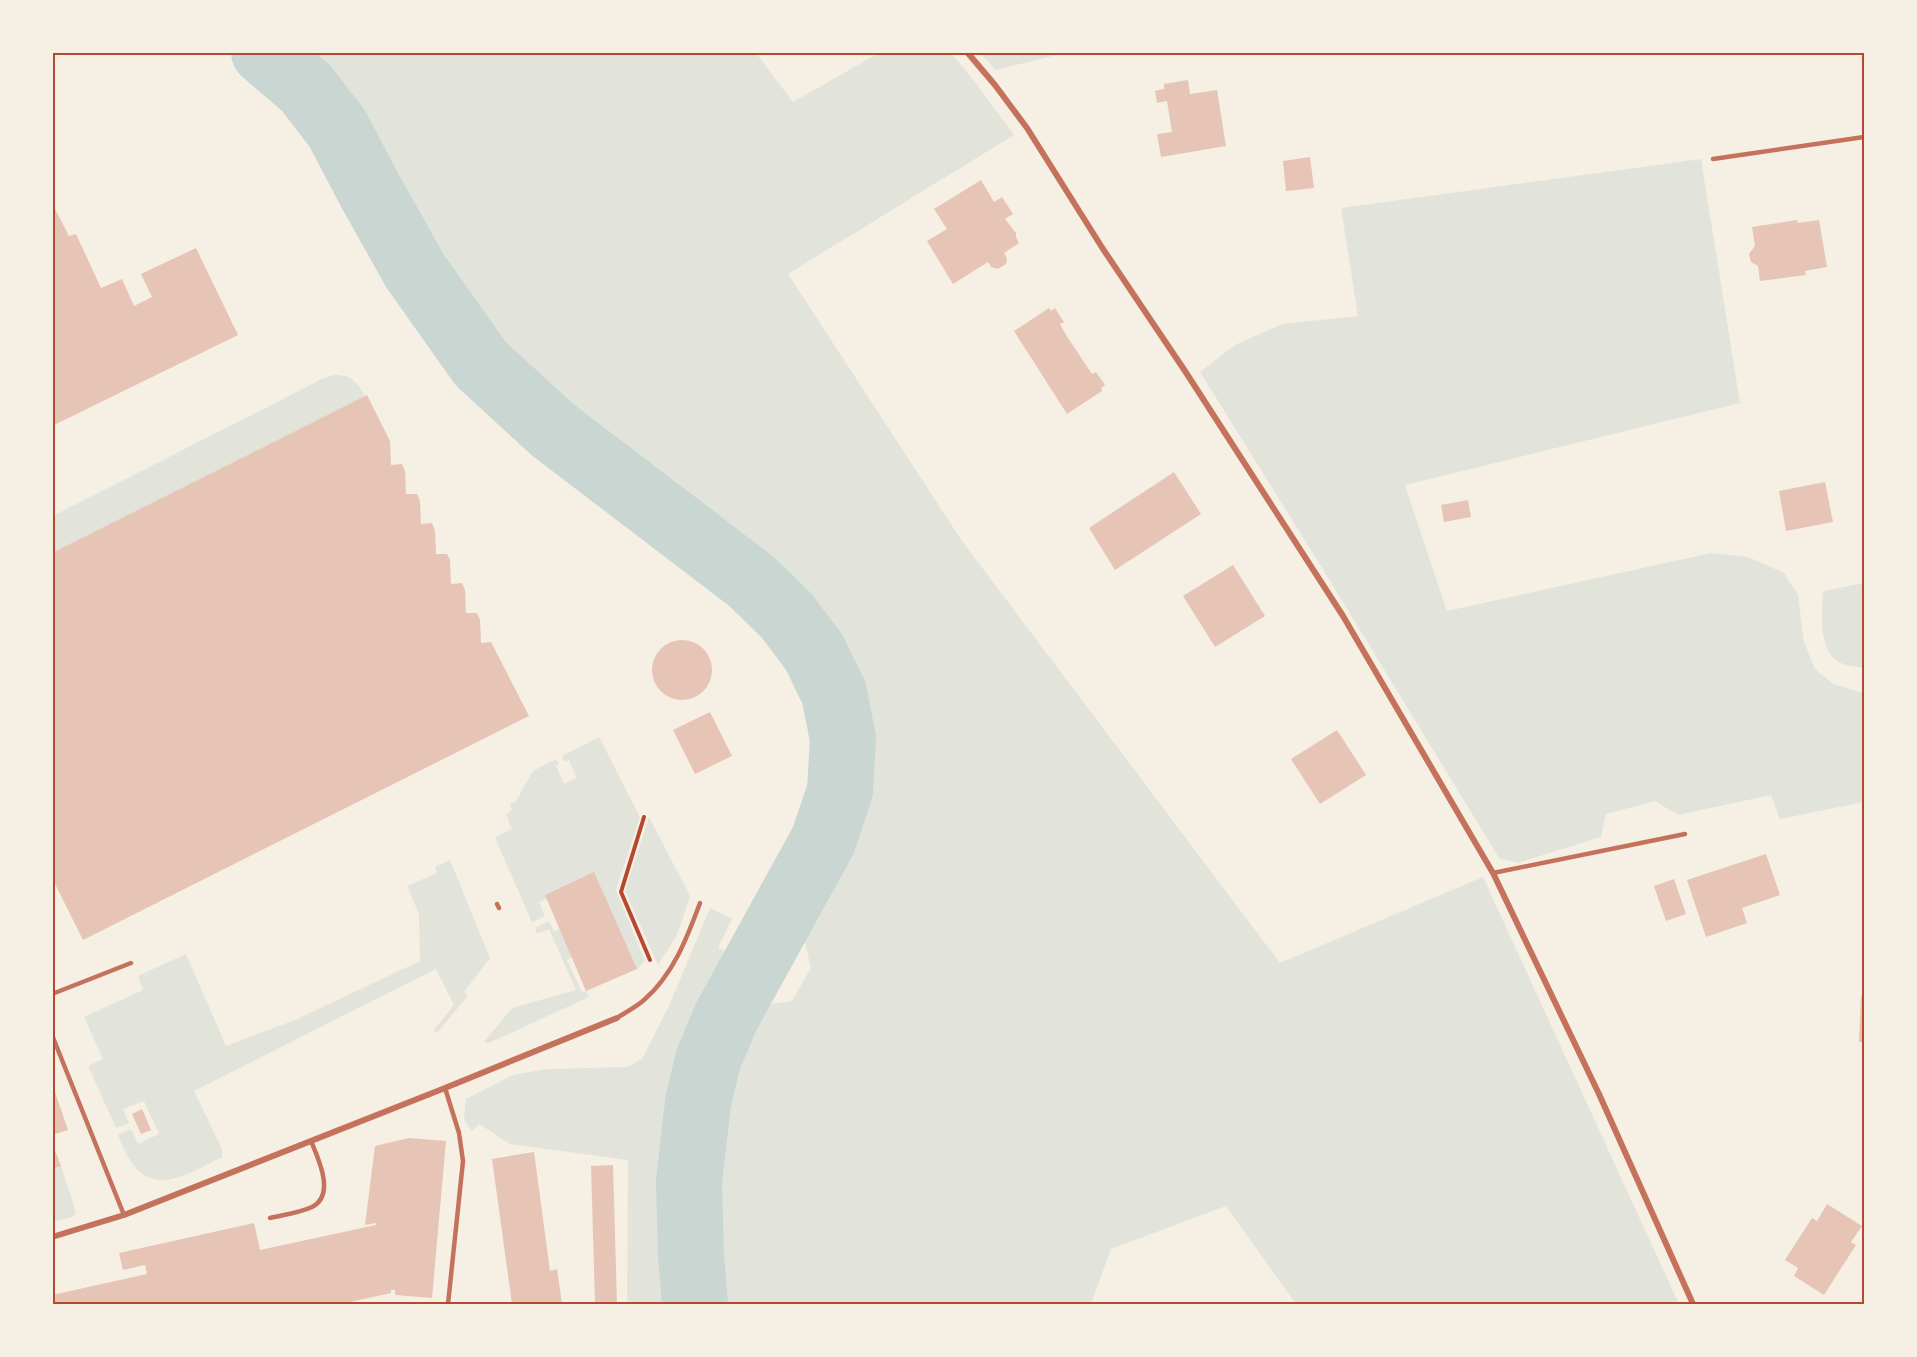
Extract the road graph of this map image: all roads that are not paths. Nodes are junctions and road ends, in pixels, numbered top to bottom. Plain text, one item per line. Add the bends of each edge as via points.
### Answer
1 (967, 52) edge
2 (1864, 137) edge
3 (1713, 159) dead end
4 (1685, 834) dead end
5 (1493, 873) junction
6 (700, 903) dead end
7 (131, 963) dead end
8 (52, 994) edge
9 (617, 1018) joint
10 (52, 1035) edge
11 (59, 1051) junction
12 (52, 1054) edge
13 (445, 1088) junction
14 (311, 1141) junction
15 (124, 1215) junction
16 (270, 1218) dead end
17 (52, 1237) edge
18 (448, 1305) edge
19 (1693, 1305) edge

1 - 5 street via 1027,129 1343,616
2 - 3 lane
4 - 5 lane
5 - 19 street
6 - 9 lane via 672,967 644,1000
7 - 8 lane
9 - 13 street
10 - 11 lane
11 - 12 lane
11 - 15 lane
13 - 14 street
13 - 18 lane via 463,1161
14 - 15 street
14 - 16 lane via 324,1180 319,1202
15 - 17 street

